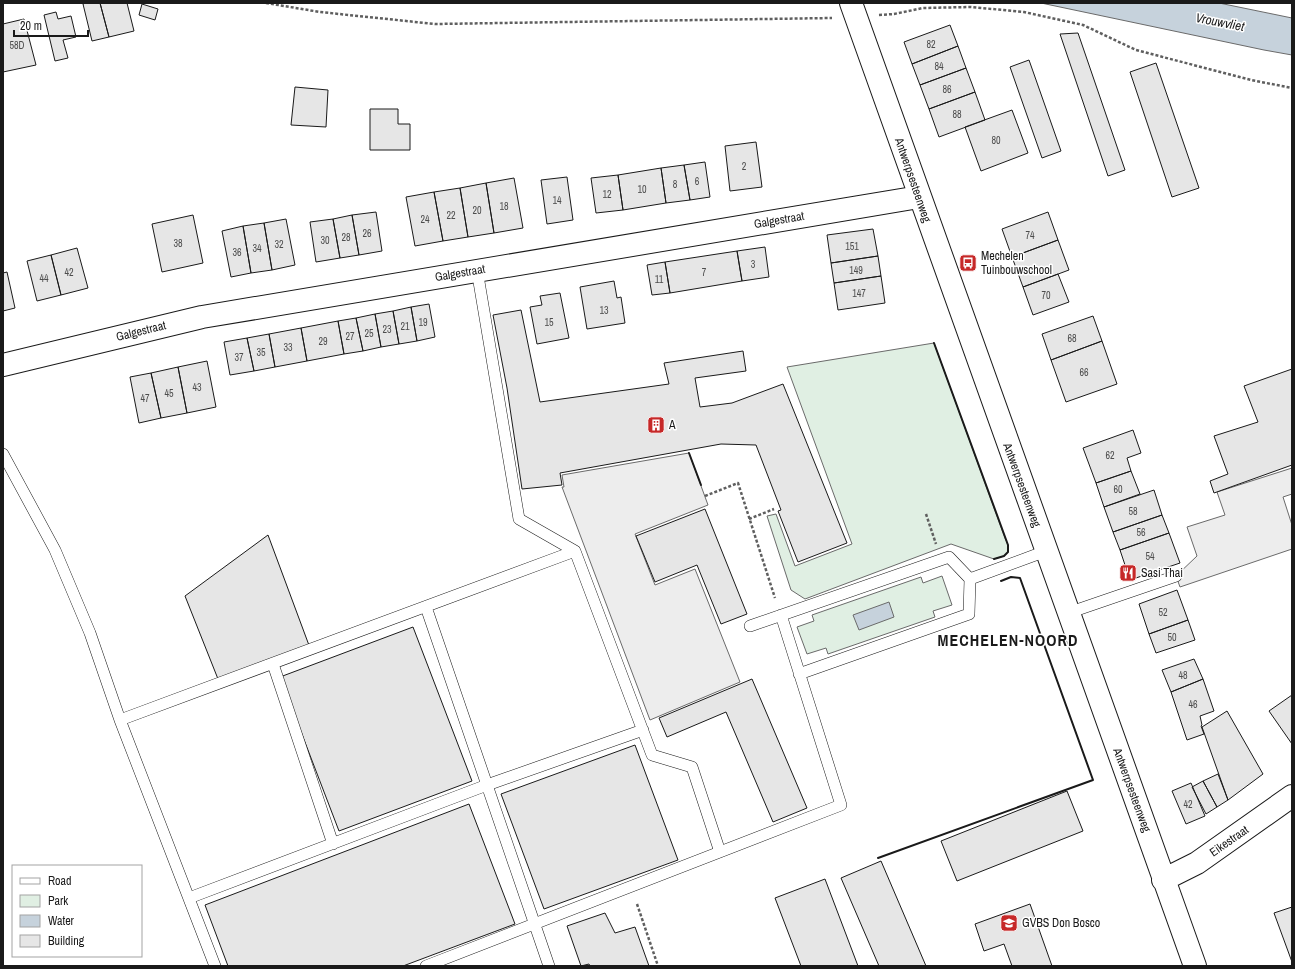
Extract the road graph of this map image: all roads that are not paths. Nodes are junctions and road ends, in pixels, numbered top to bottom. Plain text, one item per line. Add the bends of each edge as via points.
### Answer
1 (853, 10) edge
2 (919, 197) junction
3 (477, 270) junction
4 (3, 365) edge
5 (3, 454) edge
6 (575, 551) junction
7 (1046, 551) junction
8 (1176, 576) dead end
9 (970, 579) junction
10 (426, 607) junction
11 (1068, 613) junction
12 (781, 615) junction
13 (750, 626) dead end
14 (273, 664) junction
15 (799, 674) junction
16 (120, 720) junction
17 (643, 730) junction
18 (487, 785) junction
19 (1292, 796) edge
20 (333, 844) junction
21 (720, 852) junction
22 (1163, 880) junction
23 (189, 898) junction
24 (535, 924) junction
25 (215, 966) edge
26 (426, 966) edge
27 (549, 966) edge
28 (1194, 966) edge

1 - 2 street, Antwerpsesteenweg
2 - 3 street, Galgestraat
2 - 7 street, Antwerpsesteenweg
3 - 4 street, Galgestraat via 202,317
3 - 6 lane via 519,519
5 - 16 lane via 55,550 90,633
6 - 10 lane
6 - 17 lane
7 - 9 lane
7 - 11 street, Antwerpsesteenweg
8 - 11 lane
9 - 12 lane via 949,557
9 - 15 lane via 969,614
10 - 14 lane
10 - 18 lane
11 - 22 street, Antwerpsesteenweg
12 - 13 lane
12 - 15 lane
14 - 16 lane
14 - 20 lane
15 - 21 lane via 841,805
16 - 23 lane
17 - 18 lane
17 - 21 lane via 652,755 692,767
18 - 20 lane
18 - 24 lane
19 - 22 street, Eikestraat via 1197,863
20 - 23 lane
21 - 24 lane
22 - 28 street, Antwerpsesteenweg
23 - 25 lane
24 - 26 lane
24 - 27 lane

